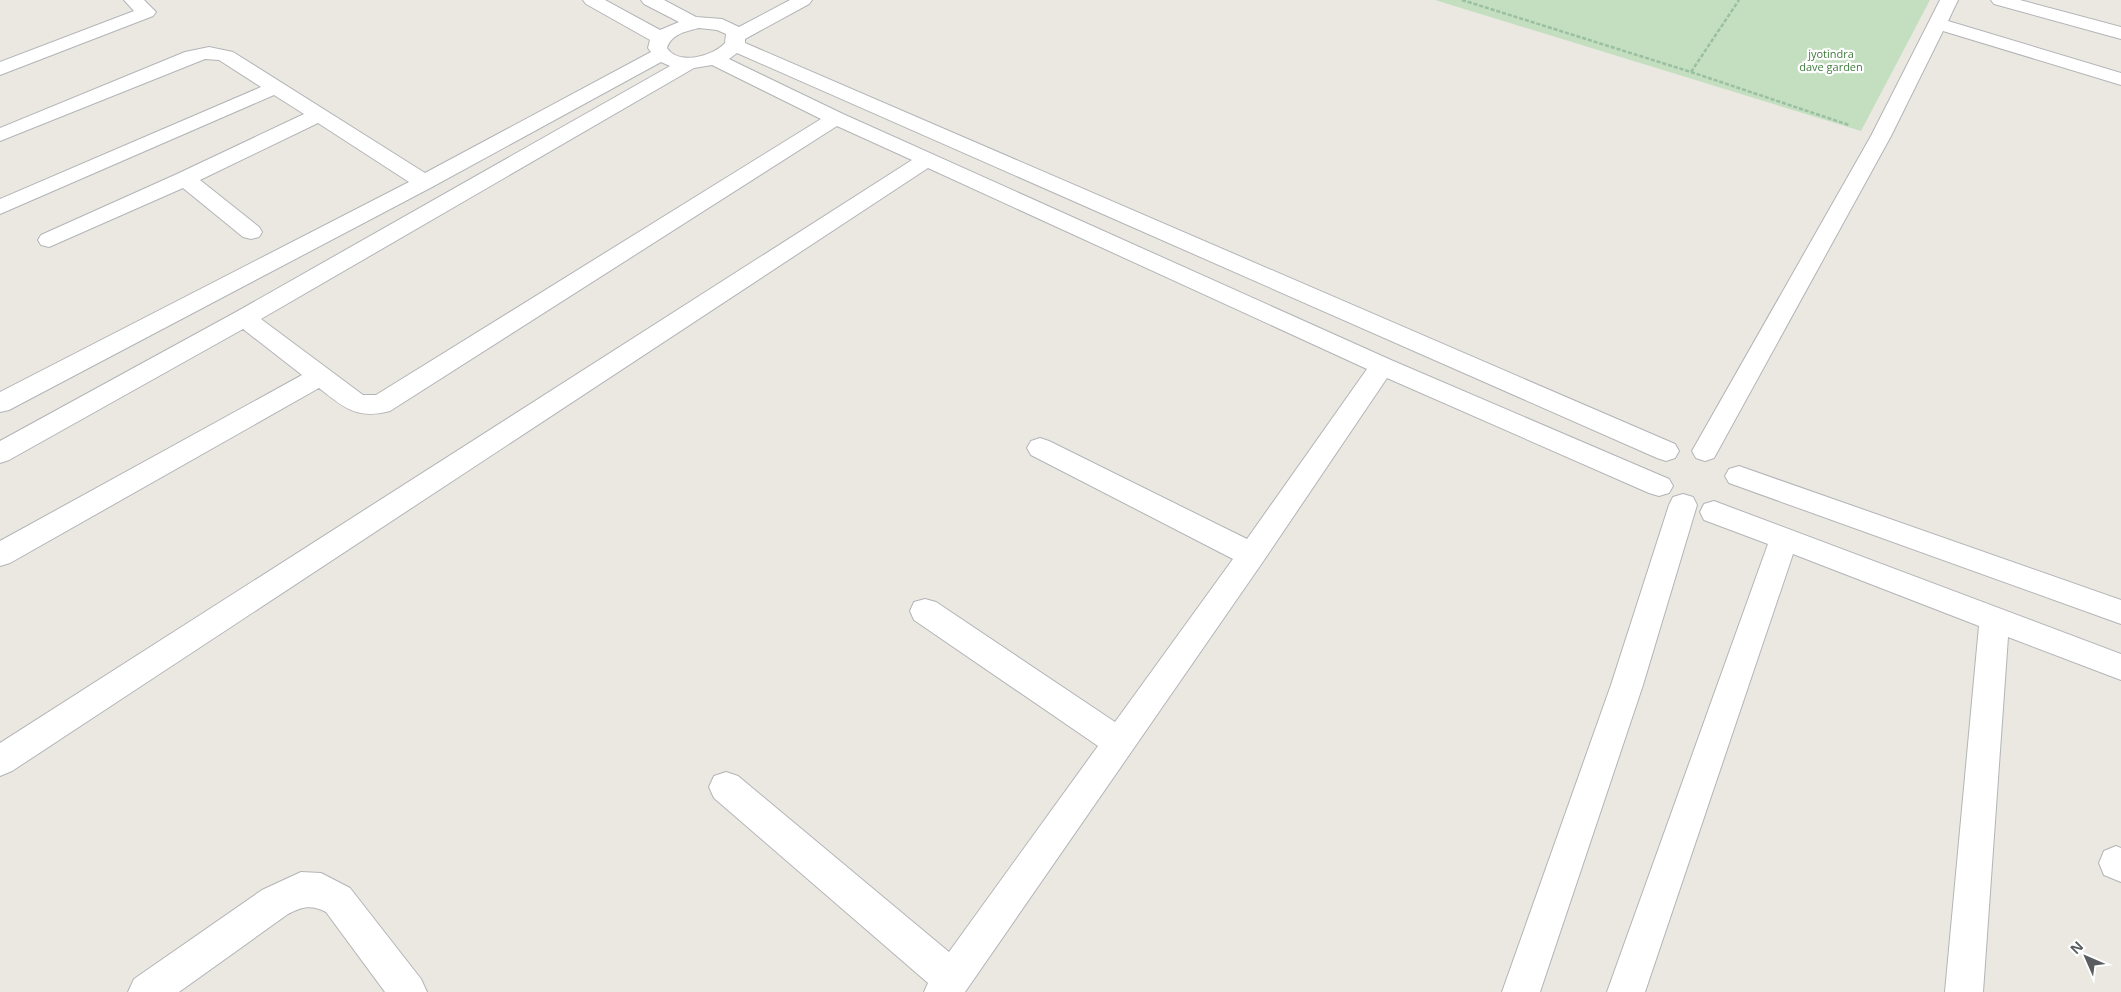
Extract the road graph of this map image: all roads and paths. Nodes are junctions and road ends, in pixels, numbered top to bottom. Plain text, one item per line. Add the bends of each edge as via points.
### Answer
1 (133, 0) edge
2 (592, 0) edge
3 (650, 0) edge
4 (803, 0) edge
5 (1462, 0) edge
6 (1739, 0) edge
7 (1949, 0) edge
8 (2000, 0) edge
9 (742, 12) dead end
10 (694, 23) junction
11 (1936, 23) junction
12 (719, 24) junction
13 (2121, 33) edge
14 (735, 40) junction
15 (660, 46) junction
16 (714, 59) junction
17 (689, 63) junction
18 (0, 69) edge
19 (1691, 72) junction
20 (2121, 78) edge
21 (276, 88) junction
22 (319, 115) junction
23 (836, 118) junction
24 (0, 135) edge
25 (1880, 136) junction
26 (928, 159) junction
27 (185, 179) junction
28 (424, 182) junction
29 (0, 207) edge
30 (251, 232) dead end
31 (49, 240) dead end
32 (244, 318) junction
33 (1382, 366) junction
34 (320, 376) junction
35 (0, 403) edge
36 (1040, 448) dead end
37 (1666, 451) junction
38 (1706, 451) junction
39 (0, 453) edge
40 (1739, 476) junction
41 (1671, 495) junction
42 (1714, 512) junction
43 (1784, 539) junction
44 (1252, 555) junction
45 (0, 556) edge
46 (925, 611) dead end
47 (2121, 612) edge
48 (1994, 620) junction
49 (2121, 667) edge
50 (1119, 743) junction
51 (0, 761) edge
52 (726, 787) dead end
53 (947, 985) edge
54 (147, 992) edge
55 (408, 992) edge
56 (1521, 992) edge
57 (1626, 992) edge
58 (1964, 992) edge

1 - 18 street via 147,12
2 - 15 street
3 - 10 street
4 - 14 street
5 - 19 path
6 - 19 path
7 - 11 street
8 - 13 street
9 - 12 street
10 - 12 street
10 - 15 street via 673,29
11 - 20 street
11 - 25 street
12 - 14 street via 732,30
14 - 16 street via 724,54
14 - 37 street
15 - 17 street via 677,62
15 - 28 street
16 - 17 street
16 - 23 street
17 - 32 street
19 - 25 path
21 - 22 street
21 - 24 street via 226,56 205,52
21 - 29 street
22 - 27 street
22 - 28 street
23 - 26 street
23 - 34 street via 380,404 356,403
25 - 38 street
26 - 33 street
26 - 51 street
27 - 30 street
27 - 31 street
28 - 35 street
32 - 34 street
32 - 39 street
33 - 41 street
33 - 44 street
34 - 45 street
36 - 44 street
37 - 38 street via 1678,448
37 - 41 street via 1654,466 1655,476
38 - 40 street via 1731,466
40 - 42 street via 1744,487 1736,505
40 - 47 street
41 - 42 street
41 - 56 street via 1626,685
42 - 43 street
43 - 48 street
43 - 57 street
44 - 50 street
46 - 50 street
48 - 49 street
48 - 58 street
50 - 53 street
52 - 53 street
54 - 55 street via 275,902 300,890 321,890 338,900

